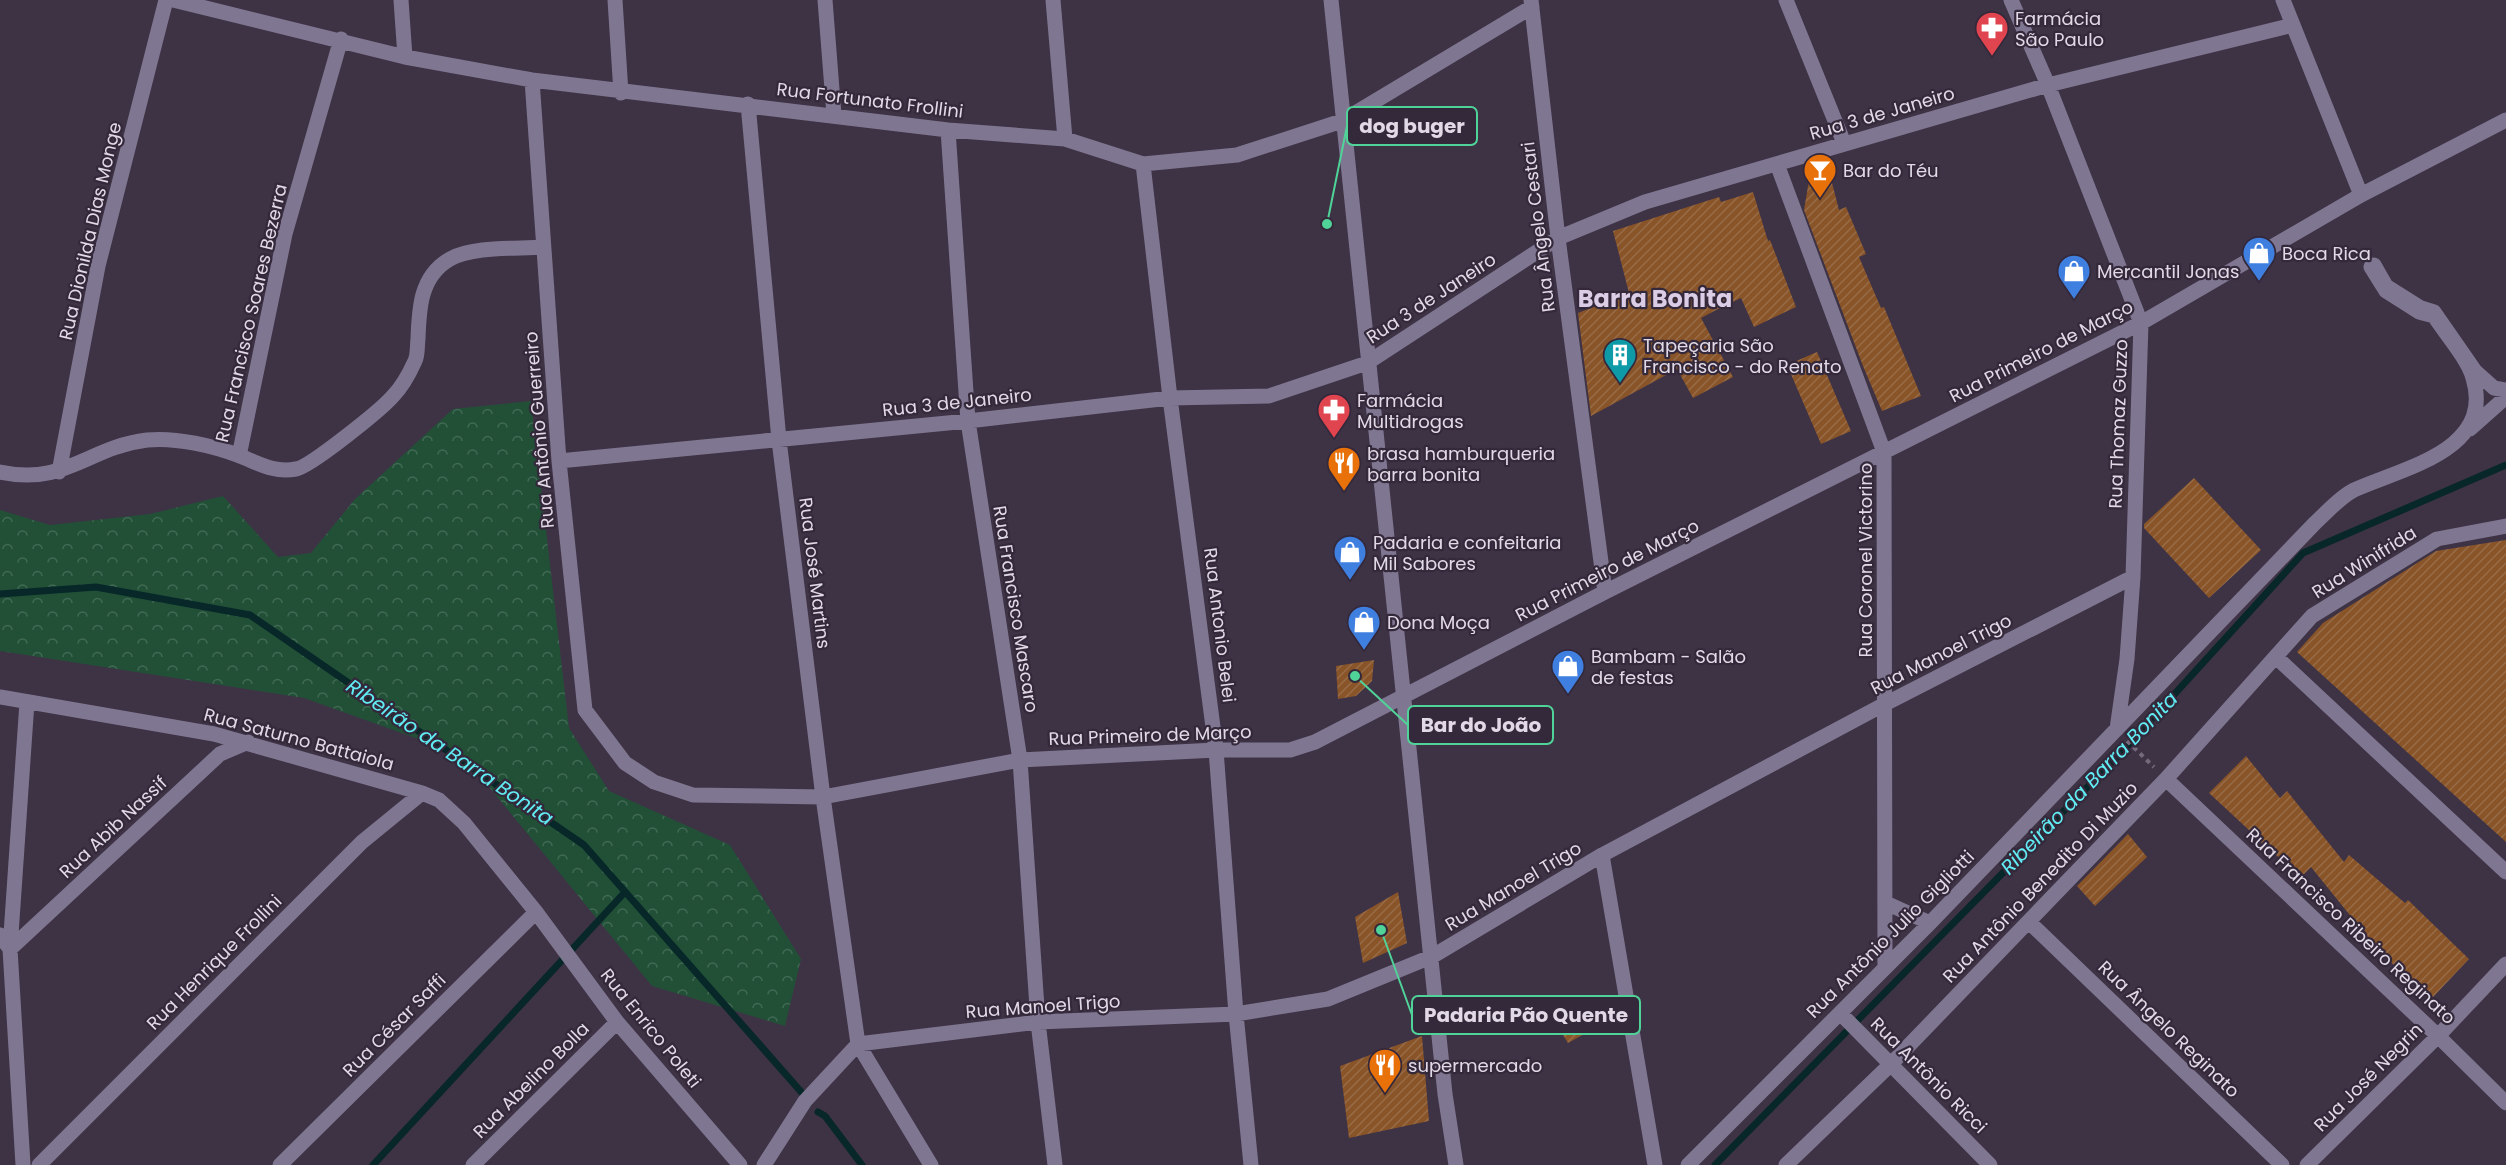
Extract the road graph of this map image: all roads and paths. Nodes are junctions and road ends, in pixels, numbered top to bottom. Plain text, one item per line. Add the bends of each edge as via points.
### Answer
1 (166, 0) edge
2 (173, 0) edge
3 (400, 0) edge
4 (615, 0) edge
5 (825, 0) edge
6 (1053, 0) edge
7 (1331, 0) edge
8 (1786, 0) edge
9 (2011, 0) edge
10 (2283, 0) edge
11 (1531, 4) edge
12 (2293, 26) junction
13 (341, 39) junction
14 (405, 57) junction
15 (532, 81) junction
16 (2048, 85) junction
17 (621, 93) junction
18 (748, 104) junction
19 (834, 115) junction
20 (2506, 120) edge
21 (1342, 121) junction
22 (948, 130) junction
23 (1065, 139) junction
24 (1844, 143) junction
25 (1143, 164) junction
26 (1777, 164) junction
27 (2361, 195) junction
28 (1558, 238) junction
29 (543, 247) junction
30 (2141, 323) junction
31 (1367, 363) junction
32 (2506, 390) edge
33 (2506, 397) edge
34 (1170, 398) junction
35 (968, 421) junction
36 (2462, 436) junction
37 (778, 440) junction
38 (1884, 452) junction
39 (239, 456) junction
40 (559, 461) junction
41 (0, 472) edge
42 (59, 472) junction
43 (2506, 526) edge
44 (2133, 578) junction
45 (1605, 592) junction
46 (2312, 616) joint
47 (2276, 657) junction
48 (1403, 696) junction
49 (0, 697) edge
50 (27, 702) junction
51 (1883, 705) junction
52 (2121, 734) junction
53 (248, 742) junction
54 (1216, 750) junction
55 (1020, 760) junction
56 (625, 763) joint
57 (2152, 766) dead end
58 (2166, 779) junction
59 (422, 793) junction
60 (823, 797) junction
61 (1602, 855) junction
62 (2506, 872) edge
63 (1886, 903) junction
64 (536, 912) junction
65 (2029, 922) junction
66 (1930, 923) junction
67 (0, 935) edge
68 (10, 949) junction
69 (1433, 956) junction
70 (2506, 964) edge
71 (1886, 967) junction
72 (1840, 1013) junction
73 (1236, 1014) junction
74 (617, 1022) junction
75 (1038, 1022) junction
76 (2439, 1035) junction
77 (858, 1044) junction
78 (1891, 1064) junction
79 (2506, 1103) edge
80 (23, 1165) edge
81 (39, 1165) edge
82 (280, 1165) edge
83 (473, 1165) edge
84 (740, 1165) edge
85 (764, 1165) edge
86 (931, 1165) edge
87 (1055, 1165) edge
88 (1251, 1165) edge
89 (1456, 1165) edge
90 (1655, 1165) edge
91 (1688, 1165) edge
92 (1786, 1165) edge
93 (1990, 1165) edge
94 (2282, 1165) edge
95 (2307, 1165) edge

1 - 42 street, Rua Dionilda Dias Monge via 98,266
2 - 13 street, Rua Fortunato Frollini
3 - 14 street
4 - 17 street
5 - 19 street
6 - 23 street
7 - 21 street
8 - 24 street
9 - 16 street, Rua Thomaz Guzzo
10 - 12 street
11 - 21 street, Rua Fortunato Frollini
11 - 28 street, Rua Ângelo Cestari
12 - 16 street, Rua 3 de Janeiro
12 - 27 street
13 - 14 street, Rua Fortunato Frollini
13 - 39 street, Rua Francisco Soares Bezerra via 285,234
14 - 15 street, Rua Fortunato Frollini
15 - 17 street, Rua Fortunato Frollini
15 - 29 street, Rua Antônio Guerreiro
16 - 24 street, Rua 3 de Janeiro
16 - 30 street, Rua Thomaz Guzzo
17 - 18 street, Rua Fortunato Frollini
18 - 19 street, Rua Fortunato Frollini
18 - 37 street, Rua José Martins
19 - 22 street, Rua Fortunato Frollini
20 - 27 street, Rua Primeiro de Março
21 - 25 street, Rua Fortunato Frollini via 1237,155
21 - 31 street
22 - 23 street, Rua Fortunato Frollini
22 - 35 street, Rua Francisco Mascaro
23 - 25 street, Rua Fortunato Frollini
24 - 26 street, Rua 3 de Janeiro
25 - 34 street, Rua Antonio Belei
26 - 28 street, Rua 3 de Janeiro via 1645,202
26 - 38 street, Rua Coronel Victorino
27 - 30 street, Rua Primeiro de Março
28 - 31 street, Rua 3 de Janeiro
28 - 45 street, Rua Ângelo Cestari
29 - 39 street via 466,253 449,259 435,271 420,304 416,359 394,395 355,429 298,469 270,470
29 - 40 street, Rua Antônio Guerreiro
30 - 38 street, Rua Primeiro de Março
30 - 44 street, Rua Thomaz Guzzo
31 - 34 street, Rua 3 de Janeiro via 1269,396
31 - 48 street
32 - 36 street via 2494,388 2475,371 2434,312 2386,286 2374,265 2371,267 2386,291 2419,312 2434,316 2473,376 2478,405
33 - 36 street, Rua Antônio Julio Gigliotti
34 - 35 street, Rua 3 de Janeiro
34 - 54 street, Rua Antonio Belei
35 - 37 street, Rua 3 de Janeiro
35 - 55 street, Rua Francisco Mascaro
36 - 52 street, Rua Antônio Julio Gigliotti via 2436,456 2351,491 2315,523
37 - 40 street, Rua 3 de Janeiro
37 - 60 street, Rua José Martins
38 - 45 street, Rua Primeiro de Março
38 - 51 street, Rua Coronel Victorino
39 - 42 street via 187,443 149,440 122,445
40 - 56 street, Rua Antônio Guerreiro via 585,710
41 - 42 street via 24,477
43 - 46 street, Rua Winifrida via 2437,539
44 - 51 street, Rua Manoel Trigo
44 - 52 street, Rua Thomaz Guzzo
45 - 48 street, Rua Primeiro de Março
46 - 47 street, Rua Antônio Benedito Di Muzio
47 - 58 street, Rua Antônio Benedito Di Muzio
47 - 62 street
48 - 54 street, Rua Primeiro de Março via 1315,742 1290,750
48 - 69 street
49 - 50 street, Rua Saturno Battaiola
50 - 53 street, Rua Saturno Battaiola
50 - 68 street
51 - 61 street, Rua Manoel Trigo
51 - 63 street, Rua Coronel Victorino
52 - 57 path
52 - 66 street, Rua Antônio Julio Gigliotti
53 - 59 street, Rua Saturno Battaiola
53 - 68 street, Rua Abib Nassif via 220,754
54 - 55 street, Rua Primeiro de Março
54 - 73 street, Rua Antonio Belei
55 - 60 street, Rua Primeiro de Março
55 - 75 street, Rua Francisco Mascaro
56 - 60 street, Rua Primeiro de Março via 654,782 693,795
58 - 65 street, Rua Antônio Benedito Di Muzio
58 - 76 street, Rua Francisco Ribeiro Reginato
59 - 64 street, Rua Saturno Battaiola via 439,800 464,823
59 - 81 street, Rua Henrique Frollini via 362,842
60 - 77 street, Rua José Martins
61 - 69 street, Rua Manoel Trigo
61 - 90 street
63 - 66 street
63 - 71 street, Rua Coronel Victorino
64 - 74 street, Rua Enrico Poleti
64 - 82 street, Rua César Saffi
65 - 78 street, Rua Antônio Benedito Di Muzio
65 - 94 street, Rua Ângelo Reginato
66 - 71 street, Rua Antônio Julio Gigliotti
67 - 68 street
68 - 80 street
69 - 73 street, Rua Manoel Trigo via 1328,999
69 - 89 street via 1445,1094
70 - 76 street, Rua José Negrin
71 - 72 street, Rua Antônio Julio Gigliotti
72 - 78 street, Rua Antônio Ricci
72 - 91 street, Rua Antônio Julio Gigliotti
73 - 75 street, Rua Manoel Trigo
73 - 88 street, Rua Antonio Belei
74 - 83 street, Rua Abelino Bolla
74 - 84 street, Rua Enrico Poleti
75 - 77 street, Rua Manoel Trigo
75 - 87 street, Rua Francisco Mascaro
76 - 79 street, Rua Francisco Ribeiro Reginato
76 - 95 street, Rua José Negrin
77 - 85 street via 805,1101
77 - 86 street
78 - 92 street, Rua Antônio Benedito Di Muzio
78 - 93 street, Rua Antônio Ricci

